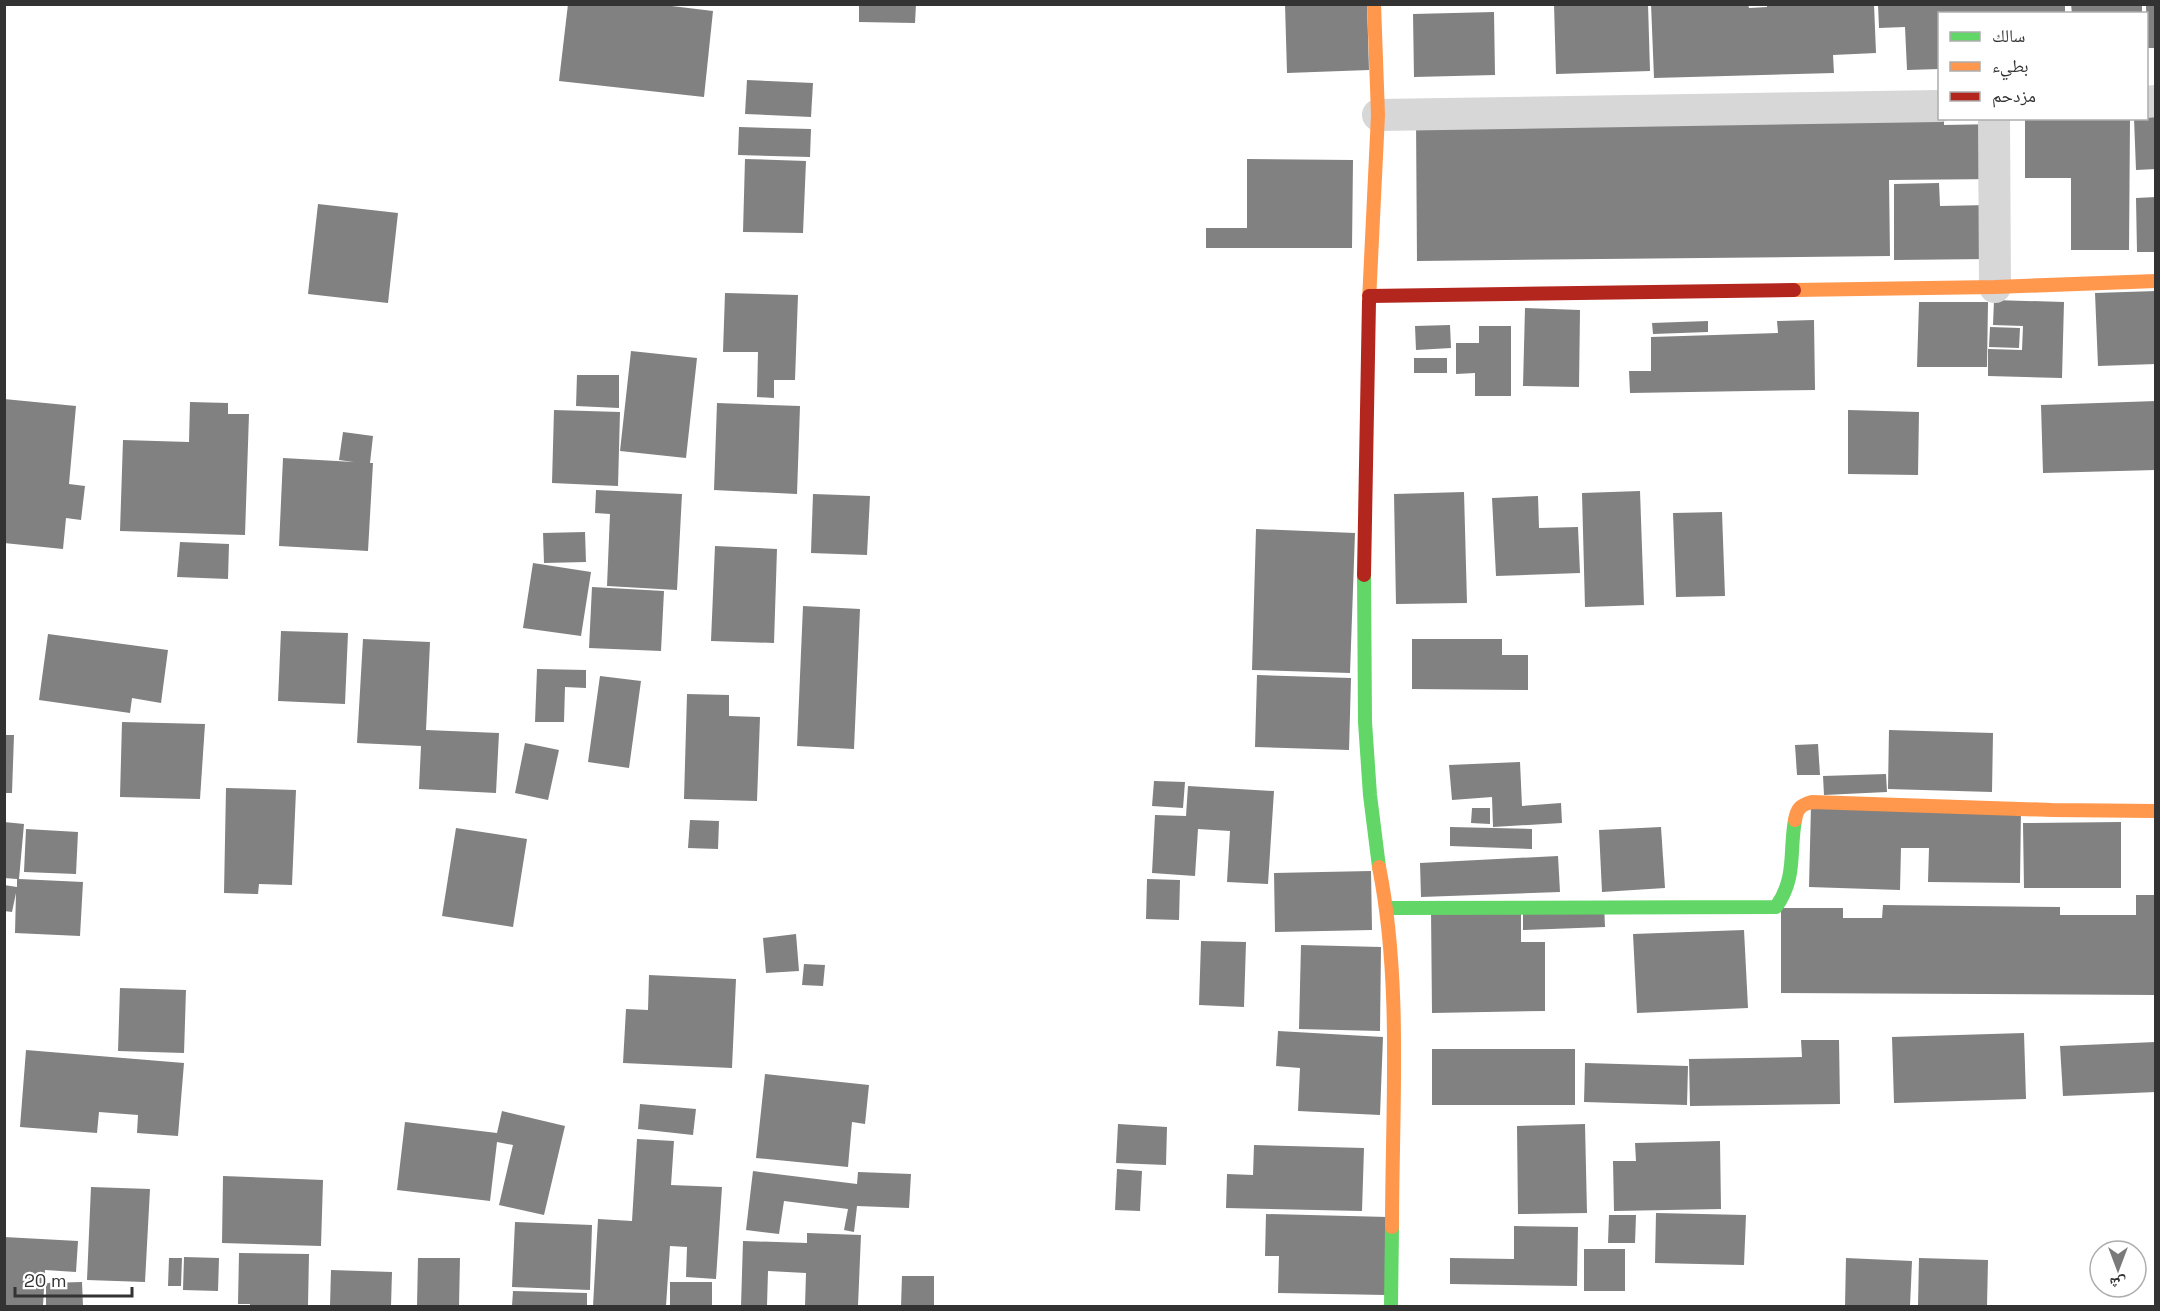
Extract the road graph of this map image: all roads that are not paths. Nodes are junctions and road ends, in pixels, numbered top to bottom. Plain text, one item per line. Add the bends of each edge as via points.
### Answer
1 (1374, 4) edge
2 (1938, 106) edge
3 (1378, 114) junction
4 (1994, 120) edge
5 (2156, 281) edge
6 (1995, 287) junction
7 (1369, 296) junction
8 (2156, 811) edge
9 (1387, 908) junction
10 (1391, 1306) edge

1 - 3 street
2 - 3 street
3 - 7 street
4 - 6 street
5 - 6 street
6 - 7 street
7 - 9 street via 1363,524 1365,723 1376,854
8 - 9 street via 1812,802 1797,810 1791,882 1776,907
9 - 10 street via 1393,1014

